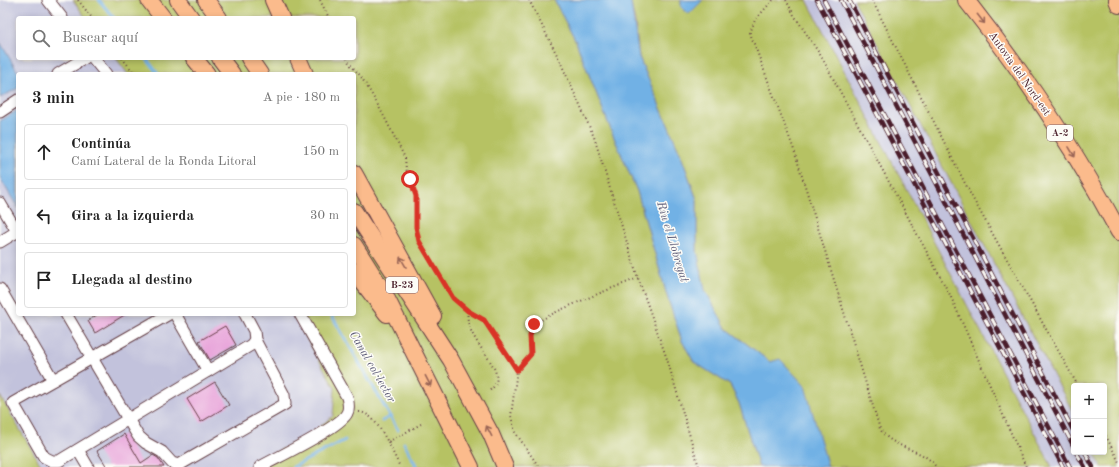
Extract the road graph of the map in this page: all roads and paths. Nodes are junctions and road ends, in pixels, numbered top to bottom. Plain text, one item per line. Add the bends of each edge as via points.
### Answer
1 (48, 0) edge
2 (78, 0) edge
3 (149, 0) edge
4 (178, 0) edge
5 (206, 0) edge
6 (273, 0) edge
7 (320, 0) edge
8 (529, 0) edge
9 (773, 0) edge
10 (786, 0) edge
11 (872, 0) edge
12 (966, 0) edge
13 (1117, 0) edge
14 (1119, 5) edge
15 (60, 16) edge
16 (90, 16) edge
17 (161, 16) edge
18 (190, 16) edge
19 (218, 16) edge
20 (280, 16) edge
21 (328, 16) edge
22 (82, 60) edge
23 (95, 60) edge
24 (124, 60) edge
25 (196, 60) edge
26 (222, 60) edge
27 (250, 60) edge
28 (299, 60) edge
29 (348, 60) edge
30 (61, 72) edge
31 (104, 72) edge
32 (133, 72) edge
33 (205, 72) edge
34 (230, 72) edge
35 (258, 72) edge
36 (304, 72) edge
37 (16, 101) edge
38 (0, 112) edge
39 (356, 177) edge
40 (0, 203) edge
41 (356, 214) edge
42 (16, 229) edge
43 (1119, 232) edge
44 (16, 233) edge
45 (0, 242) edge
46 (356, 248) edge
47 (356, 274) edge
48 (638, 278) junction
49 (0, 288) edge
50 (468, 311) junction
51 (16, 316) edge
52 (16, 316) edge
53 (67, 316) edge
54 (166, 316) edge
55 (176, 316) edge
56 (246, 316) edge
57 (301, 316) edge
58 (255, 340) junction
59 (410, 346) junction
60 (92, 358) junction
61 (451, 360) junction
62 (517, 370) junction
63 (208, 371) junction
64 (53, 380) junction
65 (1076, 383) edge
66 (489, 391) dead end
67 (348, 413) junction
68 (128, 419) junction
69 (421, 424) dead end
70 (1107, 438) edge
71 (389, 442) junction
72 (78, 450) junction
73 (1119, 462) edge
74 (179, 466) edge
75 (88, 467) edge
76 (260, 467) edge
77 (400, 467) edge
78 (471, 467) edge
79 (505, 467) edge
80 (539, 467) edge
81 (699, 467) edge
82 (936, 467) edge
83 (1026, 467) edge

1 - 15 lane
2 - 16 path
3 - 17 highway
4 - 18 highway
5 - 19 highway
6 - 20 highway
7 - 21 path
8 - 48 path via 594,137
9 - 82 path via 755,20 750,33 793,147 880,429 885,437 927,458
10 - 83 path via 821,56 950,296
11 - 65 path via 972,197
12 -> 43 highway, Autovia del Nord-est / A-2 via 996,38 1068,145
13 - 14 highway
22 - 30 lane
23 - 31 lane
24 - 32 path
25 - 33 highway
26 - 34 highway
27 - 35 highway
28 - 36 highway
29 - 50 path via 370,90 405,158 406,169 416,196 416,227 419,241 453,298
37 - 38 lane
61 -> 39 highway via 429,307
40 - 42 lane
41 - 61 highway, B-23
44 - 45 lane
46 - 59 highway, B-23 via 383,291
47 - 59 highway
48 - 62 path via 534,324 530,336 531,354
48 - 81 path via 667,359
49 - 51 lane
50 - 62 path via 484,320
50 - 66 path via 467,319 471,333 498,376
52 - 64 lane
53 - 60 lane
54 - 60 lane
55 - 63 lane
56 - 58 lane via 254,331
57 - 67 lane via 347,397
58 - 63 lane
58 - 74 lane via 284,395 285,404
59 -> 78 highway, B-23
60 - 64 lane
60 - 68 lane
79 -> 61 highway, B-23 via 491,434
62 - 80 path via 511,416 515,432
63 - 68 lane
64 - 72 lane via 13,403 44,457 59,461
67 - 71 path via 366,413
67 - 76 lane via 326,430
68 - 72 lane
68 - 74 lane via 138,436
69 - 71 path
70 - 73 path
71 - 77 path
72 - 75 lane

